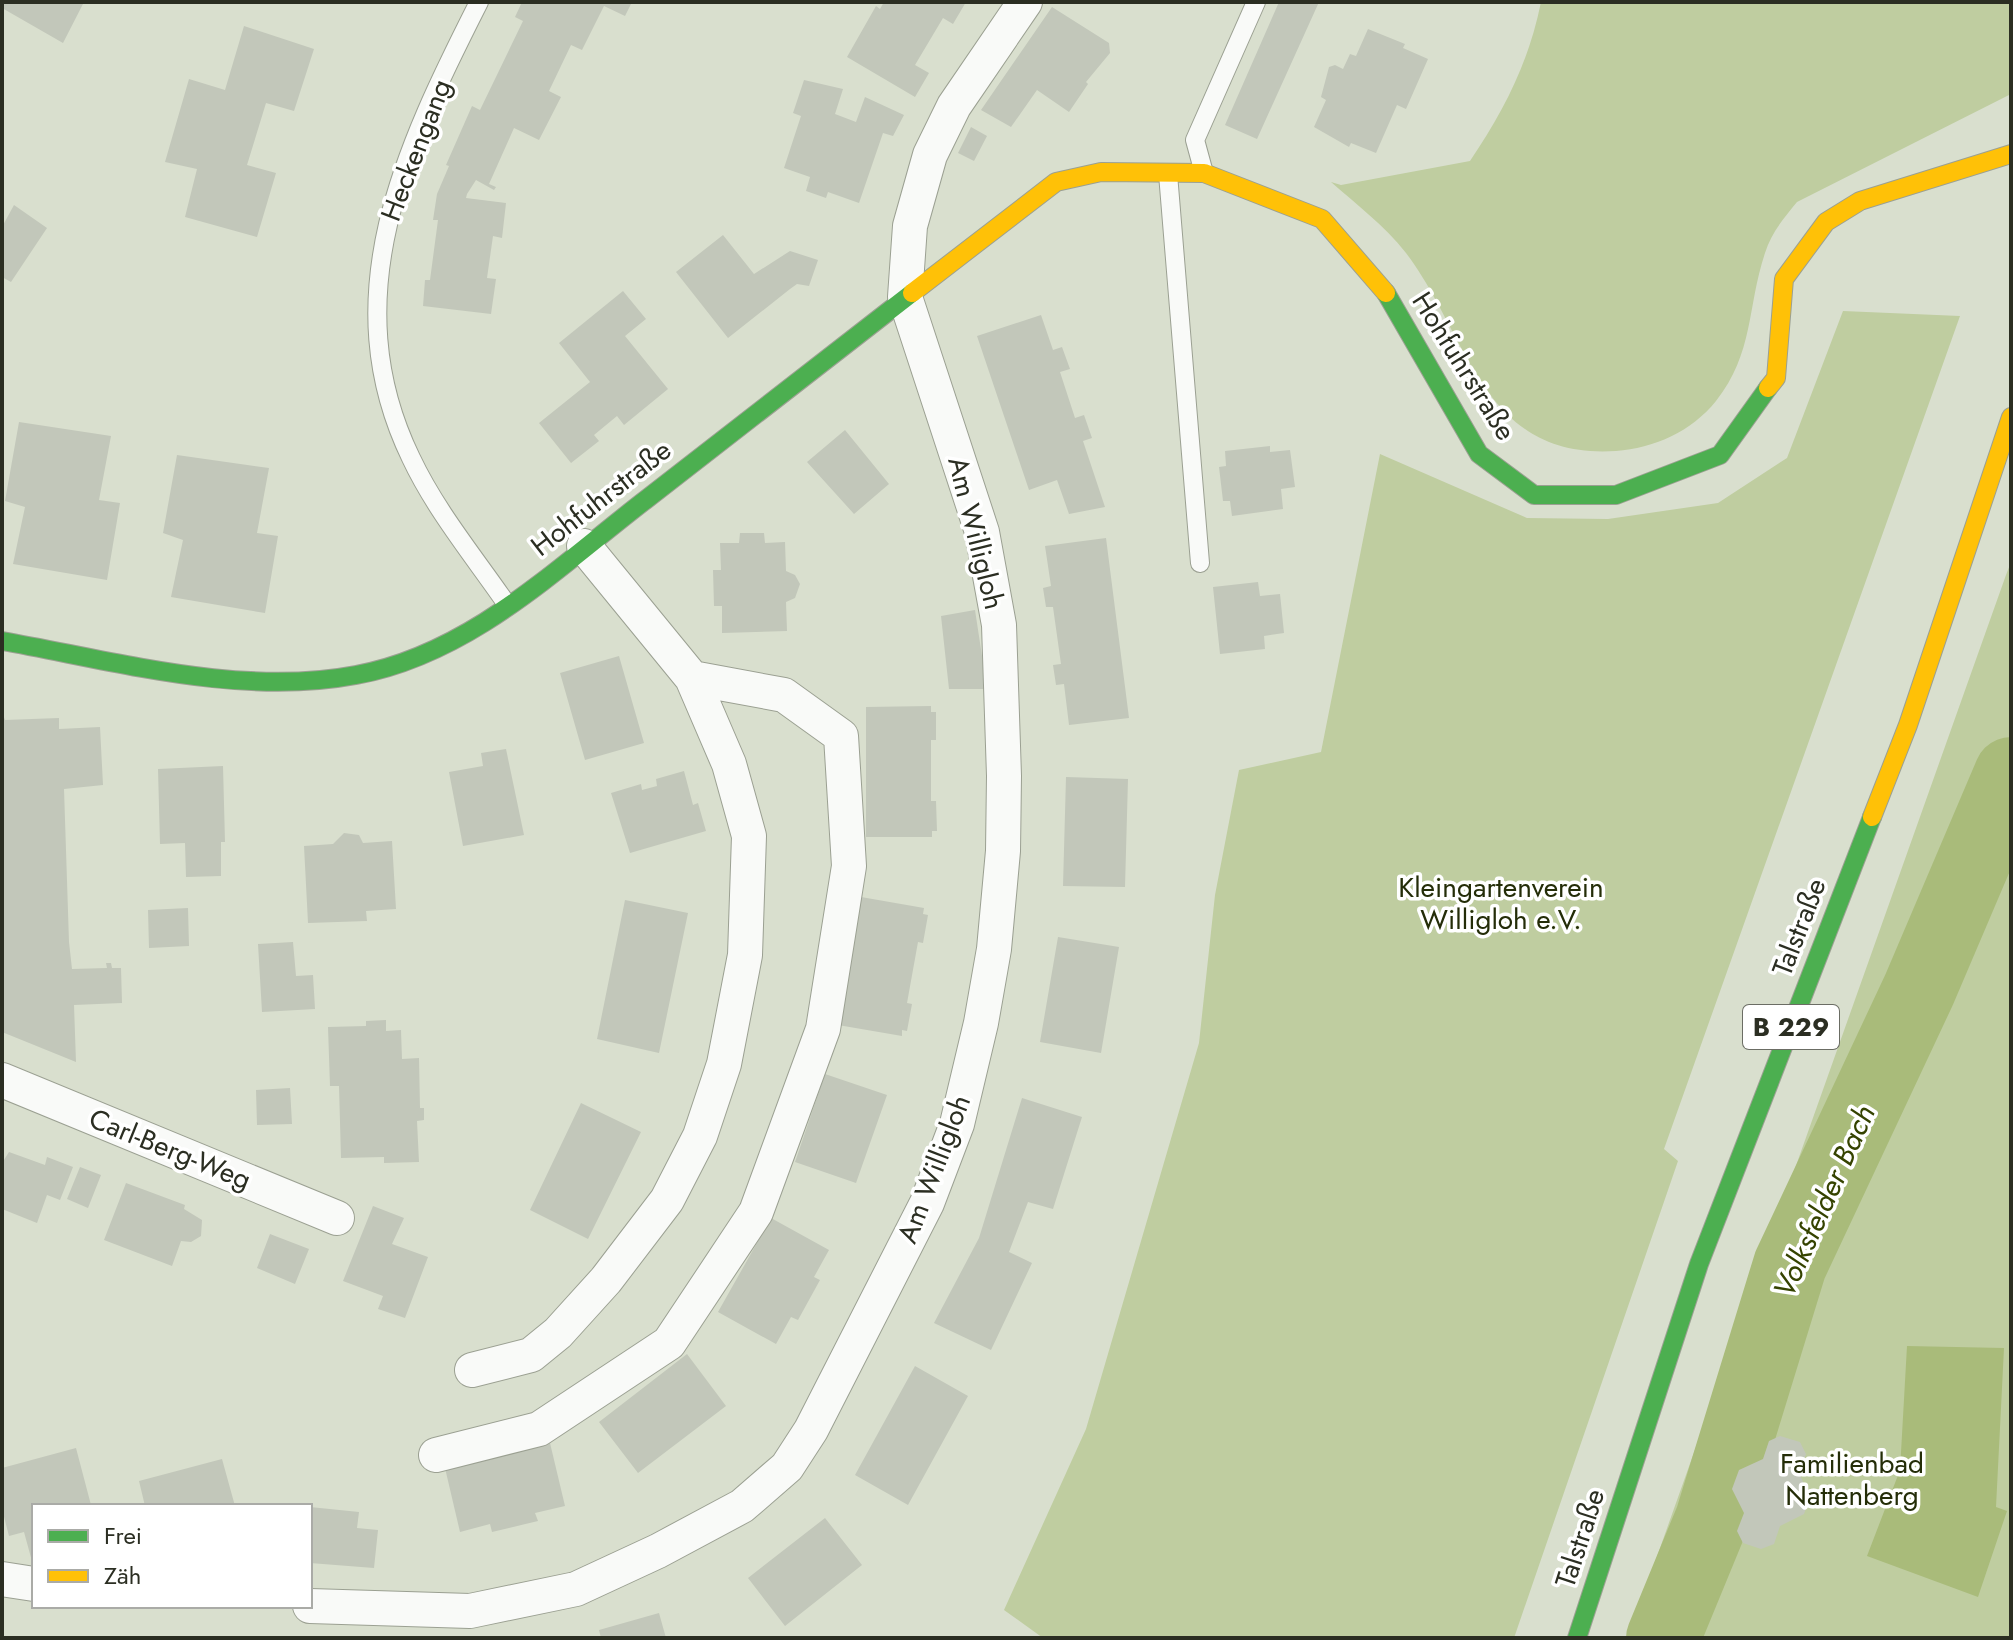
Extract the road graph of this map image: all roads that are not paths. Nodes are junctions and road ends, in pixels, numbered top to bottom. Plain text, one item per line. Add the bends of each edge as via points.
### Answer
1 (479, 2) edge
2 (1025, 2) edge
3 (1256, 2) edge
4 (2011, 154) edge
5 (1204, 173) junction
6 (1168, 174) junction
7 (905, 297) junction
8 (2011, 417) edge
9 (584, 546) junction
10 (1200, 563) dead end
11 (508, 606) junction
12 (2, 641) edge
13 (692, 678) junction
14 (2, 1080) edge
15 (337, 1218) dead end
16 (472, 1370) dead end
17 (436, 1455) dead end
18 (2, 1579) edge
19 (32, 1584) edge
20 (312, 1606) edge
21 (1577, 1638) edge

1 - 11 lane, Heckengang via 407,156 388,213 376,278 377,332 387,390 410,457
2 - 7 street via 954,106 930,155 913,207
3 - 5 lane via 1195,140
4 - 5 street, Hohfuhrstraße via 1860,201 1826,222 1784,279 1776,378 1720,455 1616,495 1534,495 1479,454 1390,298 1327,224
5 - 6 street, Hohfuhrstraße
6 - 7 street, Hohfuhrstraße via 1101,172 1056,182
6 - 10 lane
7 - 9 street, Hohfuhrstraße
7 - 20 street, Am Willigloh via 982,532 999,625 1004,776 994,949 981,1023 957,1124 927,1203 811,1430 787,1467 742,1506 576,1589 470,1611
8 - 21 street, Talstraße / B 229 via 1908,725 1699,1264
9 - 11 street, Hohfuhrstraße
9 - 13 street
11 - 12 street, Hohfuhrstraße via 449,644 402,665 352,677 284,681 199,673
13 - 16 street via 729,764 749,836 745,955 724,1064 700,1136 667,1200 606,1280 531,1355
13 - 17 street via 784,695 841,736 849,866 823,1029 756,1212 669,1343 539,1429
14 - 15 street, Carl-Berg-Weg
18 - 19 street

